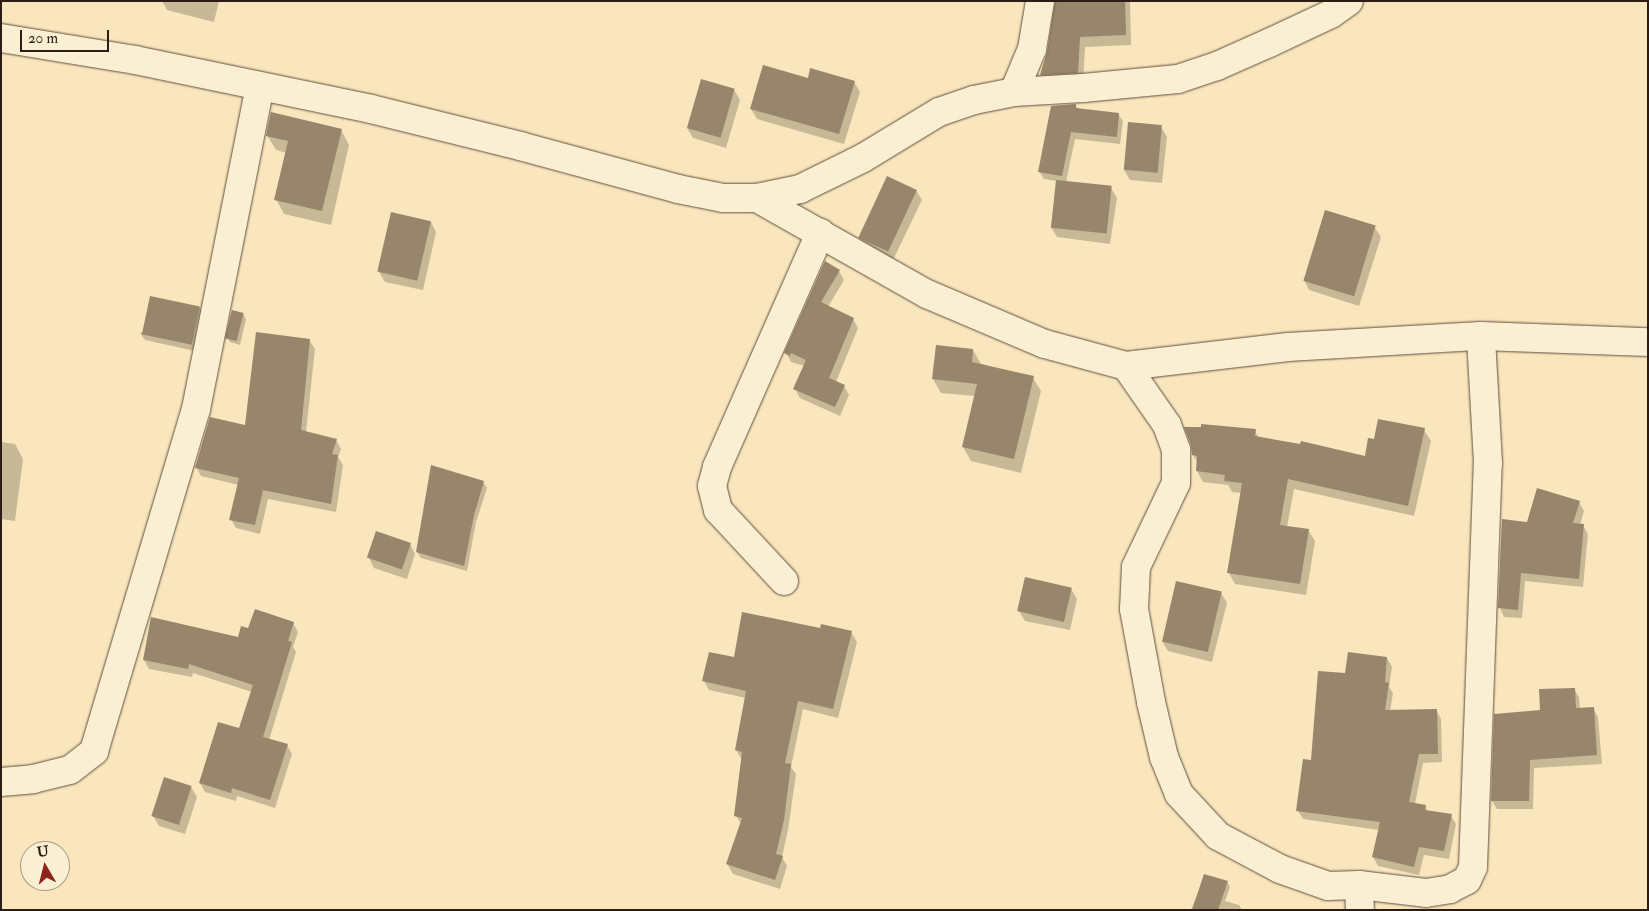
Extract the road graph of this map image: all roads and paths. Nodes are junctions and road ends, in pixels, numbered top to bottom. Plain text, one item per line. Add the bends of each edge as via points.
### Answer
1 (1040, 1) edge
2 (1349, 1) edge
3 (1, 38) edge
4 (260, 86) junction
5 (1014, 92) junction
6 (757, 198) junction
7 (820, 233) junction
8 (1481, 336) junction
9 (1648, 342) edge
10 (1126, 366) junction
11 (784, 581) dead end
12 (1, 782) edge
13 (1360, 897) edge

1 - 5 street via 1032,49
2 - 5 street via 1331,14 1217,66 1178,79
3 - 4 street via 135,60
4 - 6 street via 371,109 678,189 723,198
4 - 12 street via 196,409 94,751 70,770 33,779
5 - 6 street via 974,100 939,112 863,158 800,189
6 - 7 street
7 - 10 street via 927,294 1045,344
7 - 11 street via 717,467 712,486 718,510
8 - 9 street
8 - 10 street via 1288,347
8 - 13 street via 1488,462 1473,867 1467,880 1450,890
10 - 13 street via 1168,425 1176,450 1176,483 1136,568 1134,609 1164,758 1179,794 1218,836 1280,869

